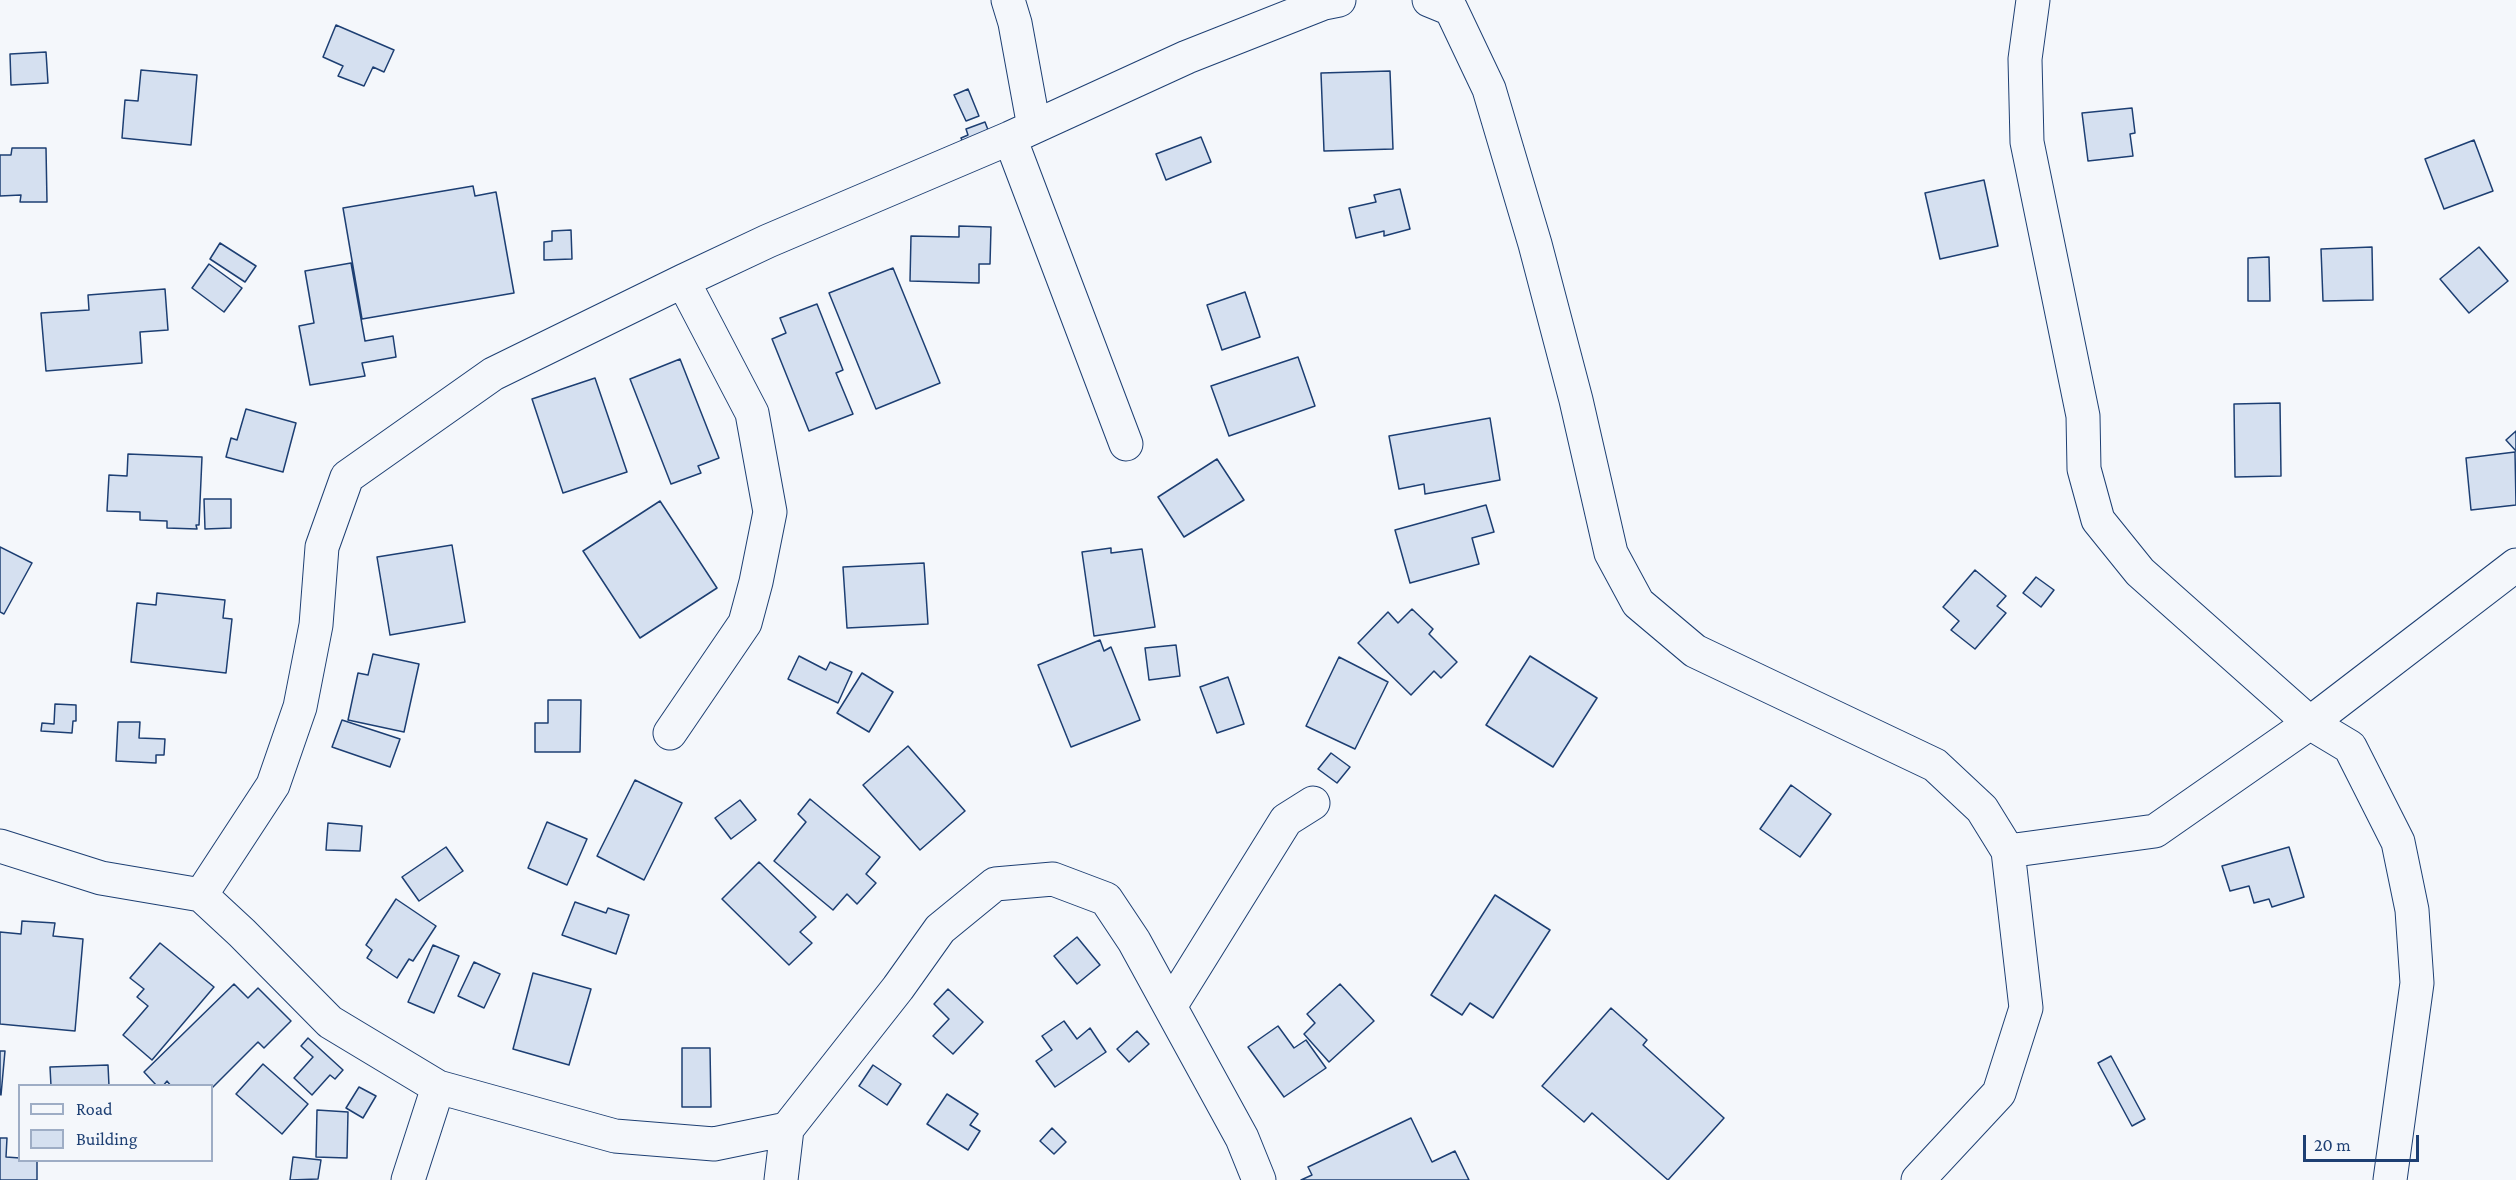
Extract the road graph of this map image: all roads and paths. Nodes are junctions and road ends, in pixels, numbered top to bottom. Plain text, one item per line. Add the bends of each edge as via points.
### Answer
1 (1008, 0) edge
2 (1339, 0) edge
3 (2033, 0) edge
4 (1446, 3) edge
5 (1022, 133) junction
6 (683, 281) junction
7 (1126, 444) dead end
8 (2516, 566) edge
9 (2310, 723) junction
10 (670, 733) dead end
11 (1313, 803) dead end
12 (0, 846) edge
13 (2008, 851) junction
14 (201, 895) junction
15 (1171, 1005) junction
16 (438, 1087) junction
17 (787, 1129) junction
18 (408, 1180) edge
19 (781, 1180) edge
20 (1259, 1180) edge
21 (1918, 1180) edge
22 (2390, 1180) edge

1 - 5 street via 1015,23
2 - 5 street via 1187,57
3 - 9 street via 2025,59 2027,142 2083,416 2084,469 2098,520 2140,572
4 - 13 street via 1489,89 1538,255 1611,553 1638,603 1695,651 1935,765 1982,809
5 - 6 street
5 - 7 street
6 - 10 street via 752,413 770,512 744,623
6 - 14 street via 493,374 347,477 322,546 316,625 300,707 273,785
8 - 9 street
9 - 13 street via 2155,831
9 - 22 street via 2350,747 2398,842 2412,910 2417,983
11 - 15 street via 1286,820
12 - 14 street via 101,878
13 - 21 street via 2026,1008 1999,1093
14 - 16 street via 330,1022
15 - 17 street via 1106,899 1053,879 995,884 940,929
15 - 20 street via 1242,1138
16 - 17 street via 615,1136 714,1144
16 - 18 street
17 - 19 street

